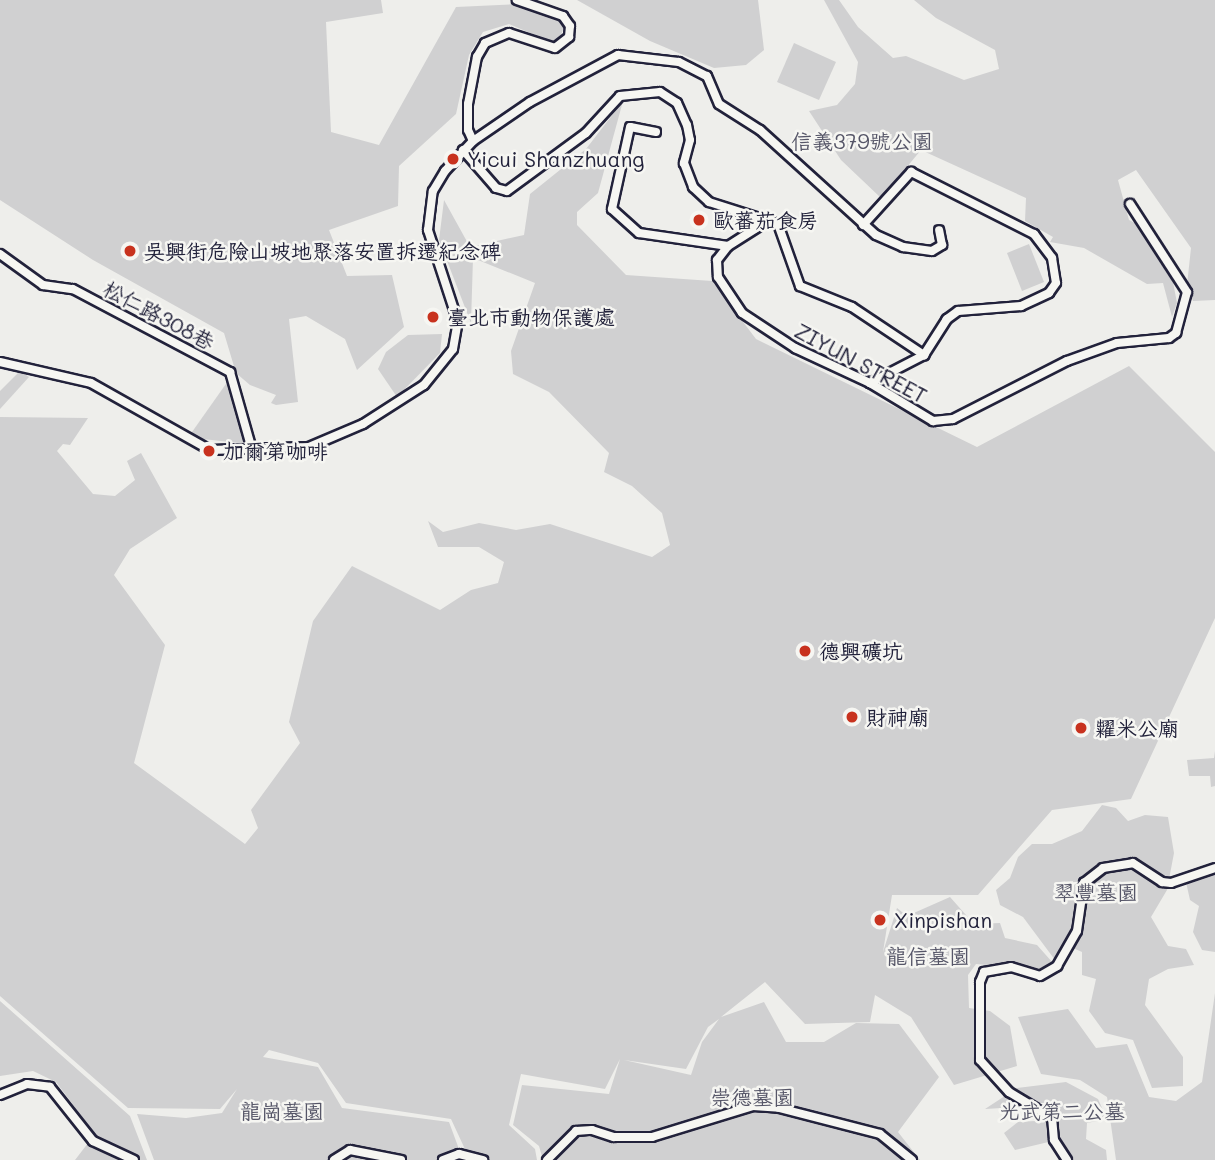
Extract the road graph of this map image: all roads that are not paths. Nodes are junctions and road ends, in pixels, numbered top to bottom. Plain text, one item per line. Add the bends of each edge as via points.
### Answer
1 (517, 0) edge
2 (656, 132) dead end
3 (473, 141) junction
4 (463, 150) junction
5 (1130, 204) dead end
6 (769, 220) junction
7 (863, 225) junction
8 (939, 230) dead end
9 (728, 246) junction
10 (0, 254) edge
11 (924, 355) junction
12 (0, 362) edge
13 (870, 383) junction
14 (252, 450) junction
15 (1215, 868) edge
16 (0, 1095) edge
17 (134, 1160) edge
18 (334, 1160) edge
19 (401, 1160) edge
20 (443, 1160) edge
21 (483, 1160) edge
22 (547, 1160) edge
23 (912, 1160) edge
24 (1067, 1160) edge

1 - 3 street via 563,16 570,26 569,37 555,48 509,33 485,43 477,57 470,93 468,130
2 - 9 street via 630,127 612,209 639,233
3 - 4 street
3 - 7 street via 541,94 610,56 646,55 679,62 707,76 719,104 760,130
4 - 6 street via 496,188 507,191 594,126 620,96 660,92 677,103 687,125 690,140 684,163 693,187 709,202
4 - 14 street via 438,181 429,209 429,239 458,322 453,349 444,365 424,385 363,424 309,447
5 - 13 street, ZIYUN STREET via 1187,292 1176,333 1117,343 1067,361 953,419 933,421
6 - 9 street
6 - 11 street via 784,232 800,286 852,307
7 - 8 street via 903,247 921,251 942,245
7 - 11 street via 911,172 1019,225 1046,245 1056,283 1049,293 1004,310 958,311 947,319
9 - 13 street, ZIYUN STREET via 717,260 716,271 749,320 795,348
10 - 14 street, 松仁路308巷 via 43,285 73,289 230,372
11 - 13 street
12 - 14 street via 92,383 146,411 196,446
15 - 24 street via 1171,883 1161,882 1133,863 1102,868 1084,883 1077,931 1057,966 1040,976 1011,967 984,972 980,982 980,1060 1009,1092 1052,1118 1054,1140
16 - 17 street via 27,1084 50,1087 93,1141
18 - 19 street via 350,1150
20 - 21 street via 459,1154
22 - 23 street via 576,1131 592,1130 614,1138 652,1137 753,1106 779,1108 880,1134

